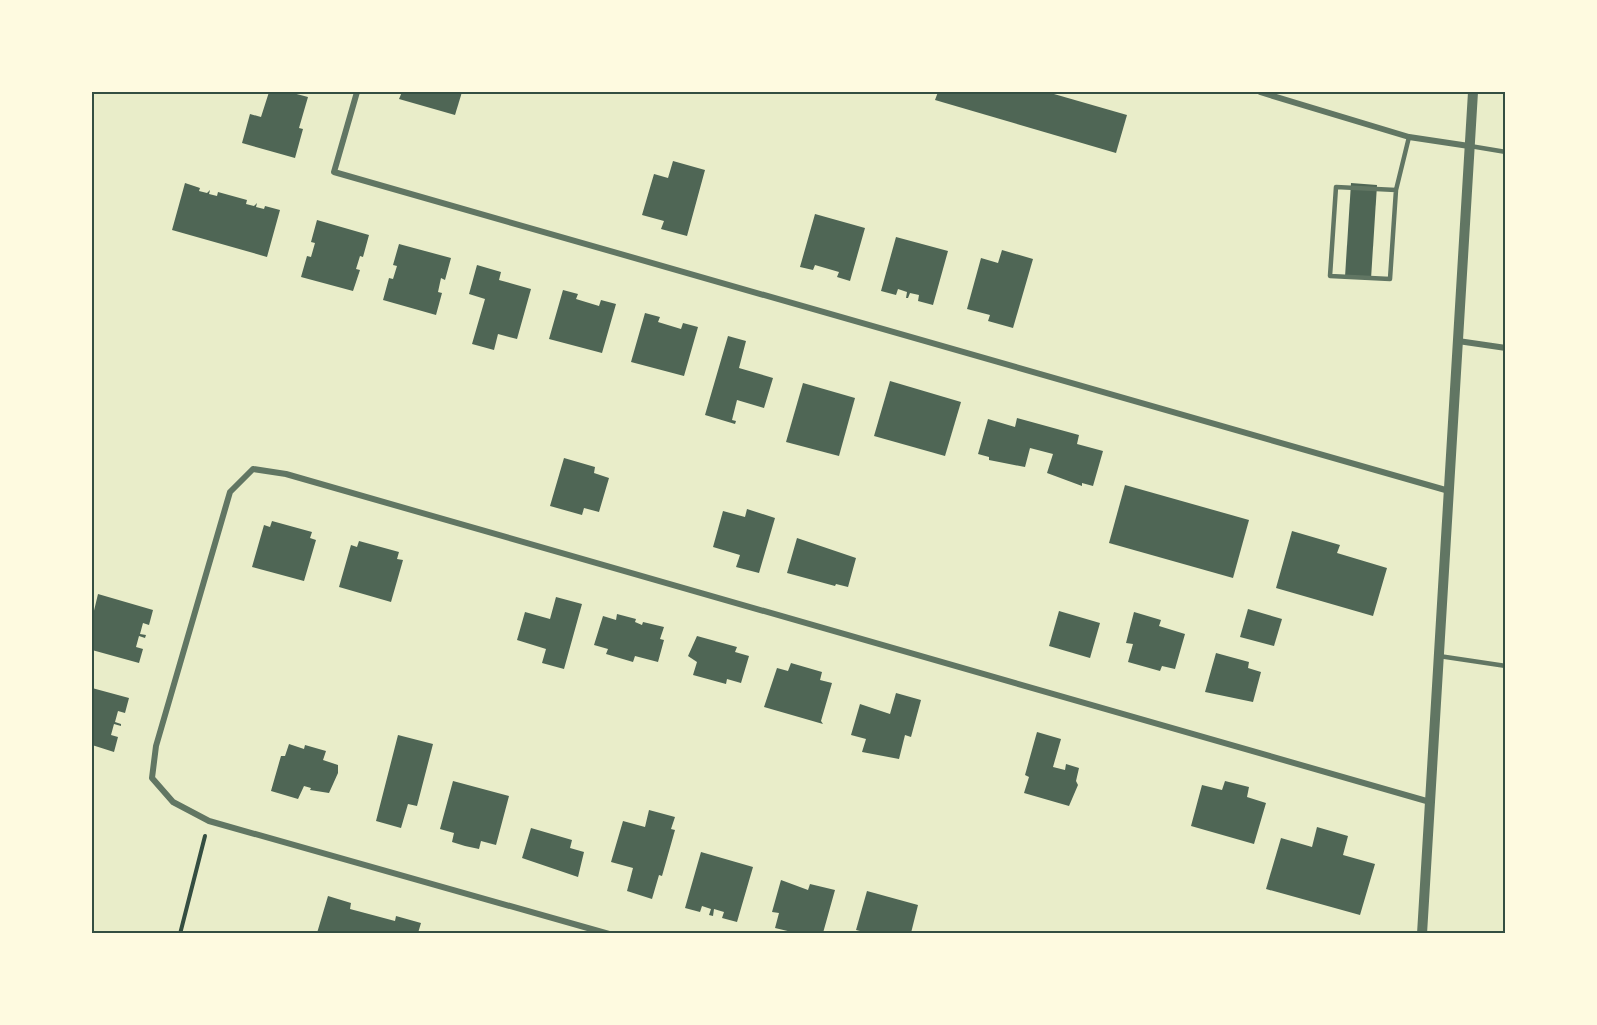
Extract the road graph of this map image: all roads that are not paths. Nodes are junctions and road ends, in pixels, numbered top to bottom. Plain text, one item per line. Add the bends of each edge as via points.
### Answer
1 (357, 92) edge
2 (1260, 92) edge
3 (1473, 92) edge
4 (1408, 137) junction
5 (1469, 146) junction
6 (1506, 152) edge
7 (1396, 190) junction
8 (1458, 341) junction
9 (1506, 348) edge
10 (1449, 491) junction
11 (1439, 656) junction
12 (1506, 666) edge
13 (1430, 802) junction
14 (609, 933) edge
15 (1422, 933) edge

1 - 10 street via 334,172
2 - 4 street
3 - 5 street
4 - 5 street
4 - 7 lane
5 - 6 lane
5 - 8 street
7 - 7 lane via 1336,187 1330,276 1390,279
8 - 9 street
8 - 10 street
10 - 11 street
11 - 12 lane
11 - 13 street
13 - 14 street via 286,474 253,469 230,492 156,746 152,777 173,802 209,821
13 - 15 street

